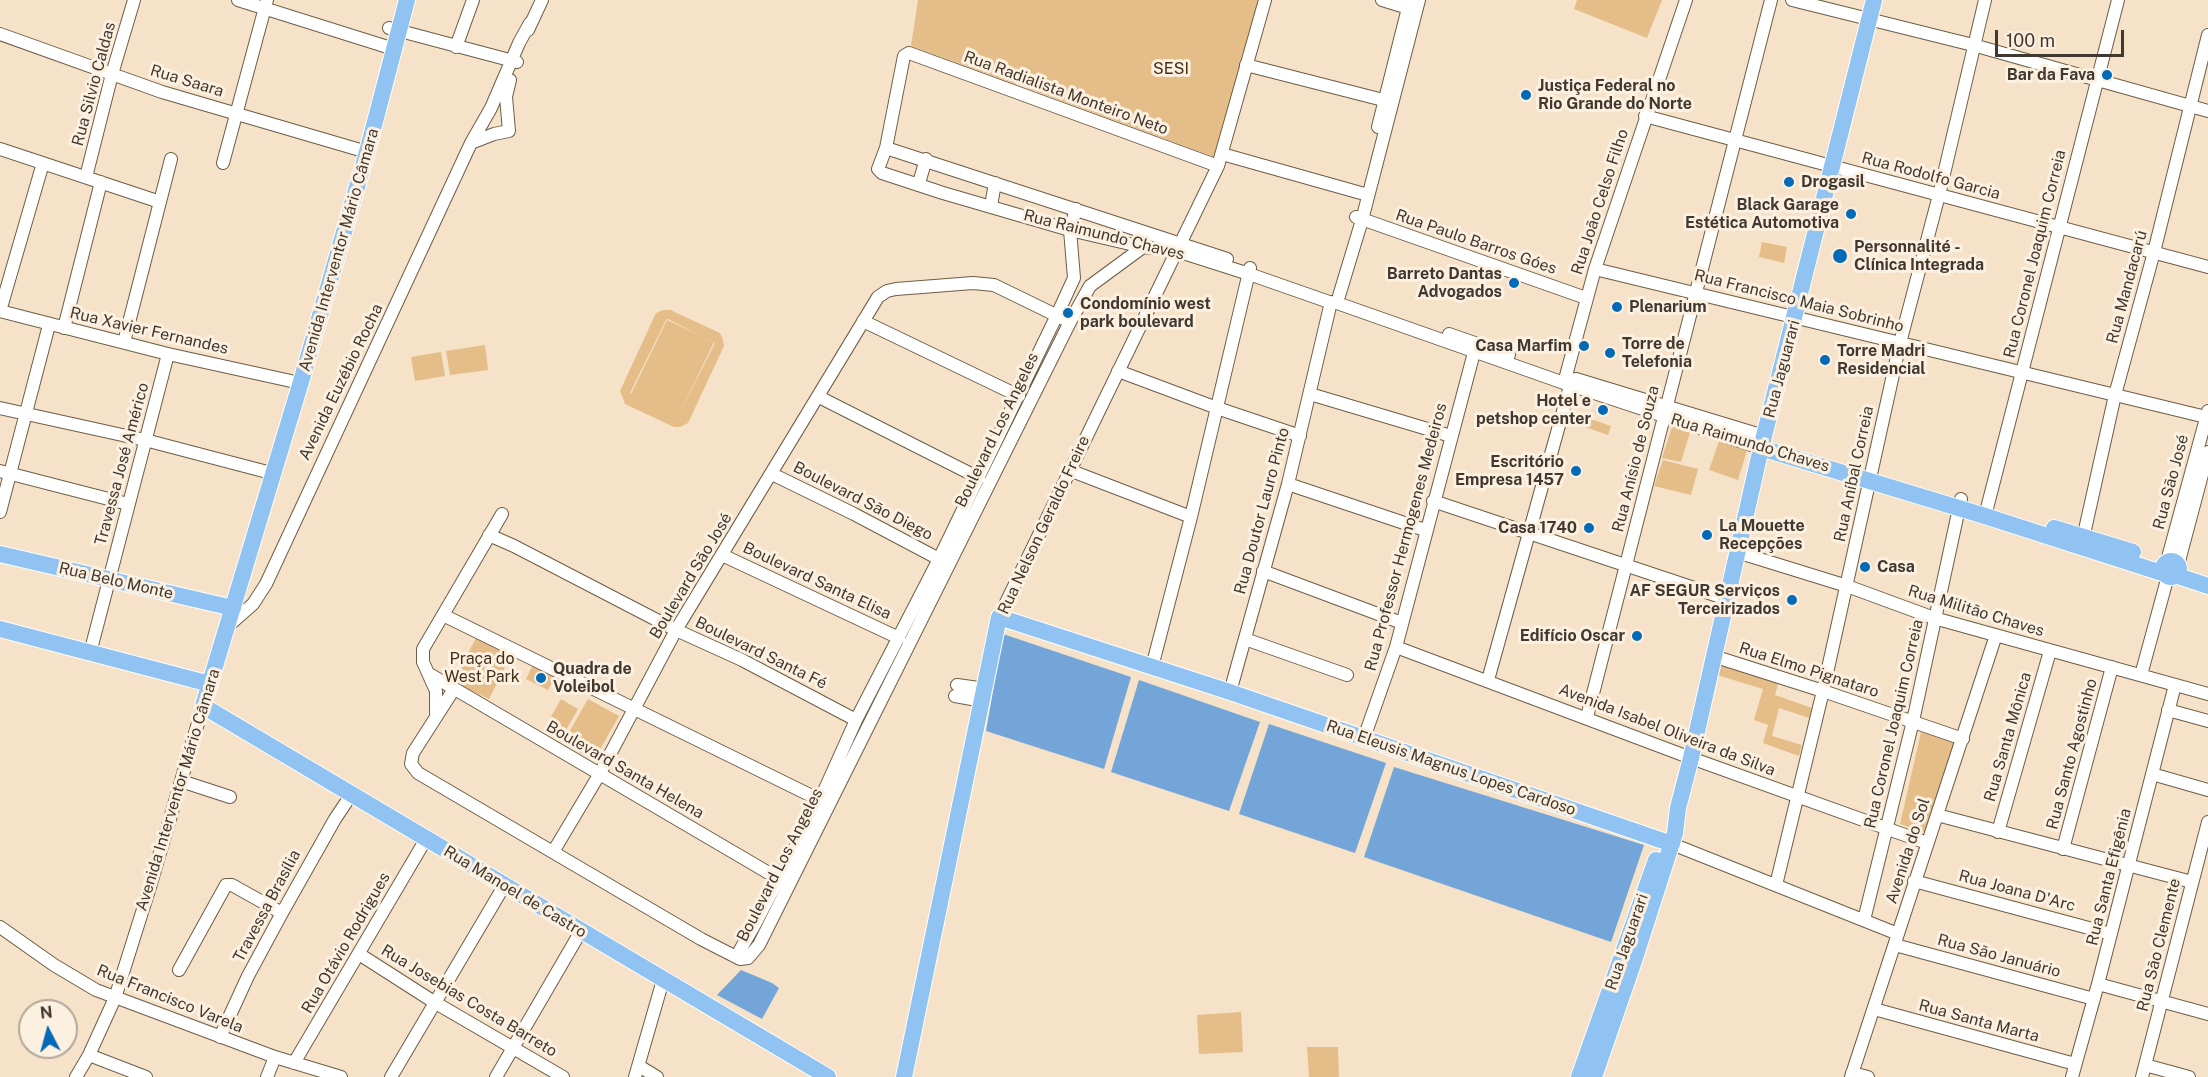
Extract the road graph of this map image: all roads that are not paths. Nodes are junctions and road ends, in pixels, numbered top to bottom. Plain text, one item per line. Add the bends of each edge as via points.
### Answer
1 (135, 0) edge
2 (238, 0) edge
3 (397, 0) edge
4 (407, 0) edge
5 (472, 0) edge
6 (542, 0) edge
7 (1265, 0) edge
8 (1382, 0) edge
9 (1686, 0) edge
10 (1771, 0) edge
11 (1792, 0) edge
12 (1874, 0) edge
13 (1985, 0) edge
14 (2118, 0) edge
15 (266, 4) edge
16 (1413, 4) edge
17 (1869, 20) junction
18 (394, 30) junction
19 (0, 34) edge
20 (2208, 35) edge
21 (1974, 45) junction
22 (456, 47) junction
23 (389, 48) junction
24 (514, 62) junction
25 (1246, 65) junction
26 (112, 74) junction
27 (2098, 79) junction
28 (1388, 101) junction
29 (2190, 106) junction
30 (491, 108) junction
31 (2208, 111) edge
32 (237, 113) junction
33 (1646, 116) junction
34 (494, 134) junction
35 (1735, 140) junction
36 (471, 143) junction
37 (886, 148) junction
38 (0, 149) edge
39 (362, 151) junction
40 (171, 159) dead end
41 (926, 159) junction
42 (1220, 160) junction
43 (43, 163) junction
44 (223, 163) dead end
45 (1833, 166) junction
46 (86, 177) junction
47 (101, 182) junction
48 (919, 183) junction
49 (995, 183) junction
50 (1364, 194) junction
51 (1939, 195) junction
52 (160, 202) junction
53 (991, 206) junction
54 (1076, 209) junction
55 (1358, 218) junction
56 (2059, 227) junction
57 (1070, 230) junction
58 (1143, 247) junction
59 (1179, 247) junction
60 (334, 252) junction
61 (2154, 252) junction
62 (2208, 267) edge
63 (1595, 269) junction
64 (1250, 270) junction
65 (1074, 278) junction
66 (1090, 285) junction
67 (1696, 293) junction
68 (1586, 298) junction
69 (1335, 299) junction
70 (0, 311) edge
71 (1057, 315) junction
72 (1796, 317) junction
73 (863, 321) junction
74 (1070, 322) junction
75 (49, 325) junction
76 (64, 328) junction
77 (124, 342) junction
78 (1900, 343) junction
79 (1475, 348) junction
80 (168, 354) junction
81 (1118, 371) junction
82 (2022, 372) junction
83 (1568, 380) junction
84 (291, 381) junction
85 (1310, 394) junction
86 (2115, 395) junction
87 (1019, 396) junction
88 (819, 397) junction
89 (0, 408) edge
90 (1216, 408) junction
91 (1666, 411) junction
92 (26, 414) junction
93 (2207, 414) edge
94 (1300, 436) junction
95 (1451, 436) junction
96 (145, 440) junction
97 (1763, 442) junction
98 (2208, 452) edge
99 (1070, 470) junction
100 (5, 472) edge
101 (271, 473) junction
102 (772, 474) junction
103 (1870, 475) junction
104 (979, 478) junction
105 (1288, 484) junction
106 (1434, 501) junction
107 (2189, 501) junction
108 (128, 504) junction
109 (1960, 504) junction
110 (972, 506) junction
111 (0, 512) edge
112 (1986, 512) junction
113 (502, 514) dead end
114 (1191, 517) junction
115 (1425, 530) junction
116 (1528, 531) junction
117 (489, 535) junction
118 (957, 535) junction
119 (2082, 543) junction
120 (1737, 552) junction
121 (0, 554) edge
122 (722, 555) junction
123 (939, 559) junction
124 (1626, 566) junction
125 (2171, 569) junction
126 (1263, 571) junction
127 (2208, 575) edge
128 (109, 578) junction
129 (1846, 586) junction
130 (2208, 586) edge
131 (1727, 599) junction
132 (233, 608) junction
133 (443, 615) junction
134 (999, 617) junction
135 (1934, 618) junction
136 (1402, 623) junction
137 (228, 626) junction
138 (0, 629) edge
139 (676, 630) junction
140 (1995, 635) junction
141 (899, 638) junction
142 (1245, 639) junction
143 (1396, 647) junction
144 (2049, 651) junction
145 (90, 653) junction
146 (1713, 656) junction
147 (893, 665) junction
148 (1152, 667) junction
149 (2112, 667) junction
150 (431, 675) junction
151 (1347, 675) dead end
152 (2141, 675) junction
153 (1488, 680) junction
154 (210, 684) junction
155 (2175, 685) junction
156 (454, 689) junction
157 (956, 690) dead end
158 (1823, 691) junction
159 (1230, 692) junction
160 (2208, 694) edge
161 (984, 695) junction
162 (876, 696) junction
163 (203, 706) junction
164 (633, 708) junction
165 (2168, 710) junction
166 (1587, 717) junction
167 (435, 718) junction
168 (856, 720) junction
169 (1913, 721) junction
170 (2208, 721) edge
171 (1364, 738) junction
172 (1963, 739) junction
173 (1691, 758) junction
174 (2152, 774) junction
175 (599, 775) junction
176 (181, 781) junction
177 (2208, 790) edge
178 (351, 795) junction
179 (230, 796) dead end
180 (1798, 796) junction
181 (820, 800) junction
182 (1936, 815) junction
183 (2208, 822) edge
184 (1887, 830) junction
185 (1998, 832) junction
186 (426, 839) junction
187 (1667, 843) junction
188 (1927, 843) junction
189 (2063, 849) junction
190 (553, 852) junction
191 (2129, 865) junction
192 (779, 879) junction
193 (1914, 880) junction
194 (2193, 882) junction
195 (1776, 885) junction
196 (504, 886) junction
197 (282, 913) junction
198 (1864, 921) junction
199 (0, 927) edge
200 (759, 930) junction
201 (581, 931) junction
202 (2111, 934) junction
203 (1896, 939) junction
204 (358, 954) junction
205 (179, 970) dead end
206 (663, 980) junction
207 (2098, 984) junction
208 (115, 998) junction
209 (2094, 999) junction
210 (434, 1002) junction
211 (2161, 1003) junction
212 (1874, 1009) junction
213 (2208, 1014) edge
214 (220, 1038) junction
215 (513, 1046) junction
216 (89, 1055) junction
217 (275, 1057) junction
218 (294, 1063) junction
219 (2076, 1064) junction
220 (637, 1071) edge
221 (2144, 1071) edge
222 (1851, 1075) edge
223 (76, 1077) edge
224 (146, 1077) edge
225 (267, 1077) edge
226 (341, 1077) edge
227 (391, 1077) edge
228 (496, 1077) edge
229 (563, 1077) edge
230 (657, 1077) edge
231 (828, 1077) edge
232 (904, 1077) edge
233 (1579, 1077) edge
234 (1594, 1077) edge
235 (1868, 1077) edge
236 (2072, 1077) edge
237 (2189, 1077) edge

1 - 26 street, Rua Silvio Caldas
2 - 15 street
3 - 18 main road, Avenida Interventor Mário Câmara
4 - 18 main road, Avenida Interventor Mário Câmara
5 - 22 street
6 - 24 street, Avenida Euzébio Rocha
7 - 25 street, Rua Nelson Geraldo Freire
8 - 16 street
9 - 33 street, Rua João Celso Filho
10 - 35 street, Rua Anísio de Souza
11 - 17 street
12 - 17 main road, Rua Jaguarari
13 - 21 street, Rua Aníbal Correia
14 - 27 street, Rua Coronel Joaquim Correia
15 - 23 street
15 - 32 street
16 - 28 street, Rua Doutor Lauro Pinto
17 - 21 street
17 - 45 main road, Rua Jaguarari
18 - 22 street
18 - 23 main road, Avenida Interventor Mário Câmara
19 - 26 street, Rua Saara
20 - 29 street, Rua Mandacarú
21 - 27 street
21 - 51 street, Rua Aníbal Correia
22 - 24 street
23 - 39 main road, Avenida Interventor Mário Câmara
24 - 30 street, Avenida Euzébio Rocha
24 - 34 street, Avenida Euzébio Rocha via 506,91 509,131
25 - 28 street
25 - 42 street, Rua Nelson Geraldo Freire
26 - 32 street, Rua Saara
26 - 46 street, Rua Silvio Caldas
27 - 29 street
27 - 56 street, Rua Coronel Joaquim Correia
28 - 50 street, Rua Doutor Lauro Pinto
29 - 31 street
29 - 61 street, Rua Mandacarú
30 - 34 street
30 - 36 street, Avenida Euzébio Rocha
32 - 39 street, Rua Saara
32 - 44 street
33 - 35 street, Rua Rodolfo Garcia
33 - 63 street, Rua João Celso Filho
34 - 36 street, Avenida Euzébio Rocha
35 - 45 street, Rua Rodolfo Garcia
35 - 67 street, Rua Anísio de Souza
36 - 137 street, Avenida Euzébio Rocha via 266,584 253,604
37 - 41 street, Rua Raimundo Chaves
37 - 42 street, Rua Radialista Monteiro Neto via 904,56 909,53
37 - 48 street, Rua Raimundo Chaves via 878,170
38 - 43 street
39 - 60 main road, Avenida Interventor Mário Câmara
40 - 52 street
41 - 48 street
41 - 49 street, Rua Raimundo Chaves
42 - 50 street, Rua Radialista Monteiro Neto
42 - 59 street, Rua Nelson Geraldo Freire
43 - 46 street
43 - 70 street
45 - 51 street, Rua Rodolfo Garcia
45 - 72 main road, Rua Jaguarari
46 - 47 street
47 - 52 street
47 - 76 street
48 - 53 street, Rua Raimundo Chaves
49 - 53 street
49 - 54 street, Rua Raimundo Chaves
50 - 55 street, Rua Doutor Lauro Pinto
51 - 56 street, Rua Rodolfo Garcia
51 - 78 street, Rua Aníbal Correia
52 - 77 street
53 - 57 street, Rua Raimundo Chaves
54 - 57 street, Boulevard Los Angeles
54 - 59 street, Rua Raimundo Chaves
55 - 68 street, Rua Paulo Barros Góes
55 - 69 street, Rua Doutor Lauro Pinto
56 - 61 street, Rua Rodolfo Garcia
56 - 82 street, Rua Coronel Joaquim Correia
57 - 58 street, Rua Raimundo Chaves
57 - 65 street, Boulevard Los Angeles
58 - 59 street, Rua Raimundo Chaves
58 - 66 street, Boulevard Los Angeles
59 - 64 street, Rua Raimundo Chaves
59 - 81 street, Rua Nelson Geraldo Freire
60 - 84 main road, Avenida Interventor Mário Câmara
60 - 101 main road, Avenida Interventor Mário Câmara
61 - 62 street, Rua Rodolfo Garcia
61 - 86 street, Rua Mandacarú
63 - 67 street, Rua Francisco Maia Sobrinho
63 - 68 street, Rua João Celso Filho
64 - 69 street, Rua Raimundo Chaves
64 - 90 street
65 - 66 street
65 - 71 street, Boulevard Los Angeles
66 - 74 street, Boulevard Los Angeles
67 - 72 street, Rua Francisco Maia Sobrinho
67 - 91 street, Rua Anísio de Souza
68 - 83 street, Rua João Celso Filho
69 - 79 street, Rua Raimundo Chaves
69 - 85 street, Rua Doutor Lauro Pinto
70 - 75 street, Rua Xavier Fernandes
71 - 73 street, Boulevard São José via 994,285 972,283 887,291 878,297
71 - 74 street, Boulevard São José
71 - 87 street, Boulevard Los Angeles
72 - 78 street, Rua Francisco Maia Sobrinho
72 - 97 main road, Rua Jaguarari
73 - 87 street
73 - 88 street, Boulevard São José
74 - 110 street, Boulevard Los Angeles
75 - 76 street, Rua Xavier Fernandes
75 - 92 street
76 - 77 street, Rua Xavier Fernandes
77 - 80 street, Rua Xavier Fernandes
78 - 82 street, Rua Francisco Maia Sobrinho
78 - 103 street, Rua Aníbal Correia
79 - 83 street, Rua Raimundo Chaves
79 - 95 street, Rua Professor Hermogenes Medeiros
80 - 84 street, Rua Xavier Fernandes
80 - 96 street, Travessa José Américo
81 - 90 street
81 - 99 street, Rua Nelson Geraldo Freire
82 - 86 street, Rua Francisco Maia Sobrinho
82 - 112 street, Rua Coronel Joaquim Correia
83 - 91 street, Rua Raimundo Chaves
83 - 116 street, Rua João Celso Filho
84 - 101 main road, Avenida Interventor Mário Câmara
85 - 94 street, Rua Doutor Lauro Pinto
85 - 95 street
86 - 93 street, Rua Francisco Maia Sobrinho
86 - 119 street, Rua Mandacarú
87 - 104 street, Boulevard Los Angeles
88 - 102 street, Boulevard São José
88 - 104 street
89 - 92 street
90 - 94 street
90 - 114 street
91 - 97 street, Rua Raimundo Chaves
91 - 124 street, Rua Anísio de Souza
92 - 96 street
92 - 100 street
93 - 107 street, Rua São José
94 - 105 street, Rua Doutor Lauro Pinto
95 - 106 street, Rua Professor Hermogenes Medeiros
96 - 101 street
96 - 108 street, Travessa José Américo
97 - 103 main road, Rua Raimundo Chaves
97 - 120 main road, Rua Jaguarari
98 - 107 street, Rua São José
99 - 114 street
99 - 134 street, Rua Nelson Geraldo Freire
100 - 108 street
100 - 111 street
101 - 132 main road, Avenida Interventor Mário Câmara
102 - 122 street, Boulevard São José
102 - 123 street, Boulevard São Diego
103 - 109 main road, Rua Raimundo Chaves
103 - 129 street, Rua Aníbal Correia
104 - 110 street, Boulevard Los Angeles
105 - 115 street via 1323,500
105 - 126 street, Rua Doutor Lauro Pinto
106 - 115 street, Rua Professor Hermogenes Medeiros
106 - 116 street
107 - 125 street, Rua São José
108 - 128 street, Travessa José Américo
109 - 112 main road, Rua Raimundo Chaves
109 - 135 street, Rua Coronel Joaquim Correia
110 - 118 street, Boulevard Los Angeles
112 - 119 main road, Rua Raimundo Chaves
113 - 117 street
114 - 148 street
115 - 136 street, Rua Professor Hermogenes Medeiros
116 - 124 street
116 - 153 street, Rua João Celso Filho
117 - 133 street
117 - 139 street, Boulevard Santa Fé
118 - 123 street, Boulevard Los Angeles
118 - 147 street, Boulevard Los Angeles
119 - 125 main road, Rua Raimundo Chaves
120 - 129 street, Rua Militão Chaves
120 - 131 main road, Rua Jaguarari
121 - 128 main road, Rua Belo Monte
122 - 139 street, Boulevard São José
122 - 141 street, Boulevard Santa Elisa
123 - 141 street, Boulevard Los Angeles
124 - 131 street
124 - 166 street, Rua Anísio de Souza
125 - 127 main road, Rua Raimundo Chaves
125 - 130 main road, Rua Raimundo Chaves
125 - 152 street, Rua São José
126 - 136 street
126 - 142 street, Rua Doutor Lauro Pinto
128 - 132 main road, Rua Belo Monte
128 - 145 street, Travessa José Américo
129 - 135 street, Rua Militão Chaves
129 - 158 street, Rua Aníbal Correia
131 - 146 main road, Rua Jaguarari
132 - 137 main road, Avenida Interventor Mário Câmara
133 - 150 street via 423,649 423,662
133 - 164 street
134 - 148 main road, Rua Eleusis Magnus Lopes Cardoso
134 - 161 main road, Rua Nelson Geraldo Freire
135 - 140 street, Rua Militão Chaves
135 - 169 street, Rua Coronel Joaquim Correia
136 - 143 street, Rua Professor Hermogenes Medeiros
137 - 154 main road, Avenida Interventor Mário Câmara
138 - 145 main road
139 - 164 street, Boulevard São José
139 - 168 street, Boulevard Santa Fé
140 - 144 street, Rua Militão Chaves
140 - 172 street, Avenida do Sol
141 - 147 street, Boulevard Los Angeles
142 - 151 street
142 - 159 street, Rua Doutor Lauro Pinto
143 - 153 street, Avenida Isabel Oliveira da Silva
143 - 171 street, Rua Professor Hermogenes Medeiros
144 - 149 street, Rua Militão Chaves
144 - 185 street, Rua Santa Mônica
145 - 154 main road
146 - 158 street, Rua Elmo Pignataro
146 - 173 main road, Rua Jaguarari
147 - 162 street, Boulevard Los Angeles
148 - 159 main road, Rua Eleusis Magnus Lopes Cardoso
149 - 152 street, Rua Militão Chaves
149 - 189 street, Rua Santo Agostinho
150 - 156 street, Boulevard Santa Helena
150 - 167 street via 437,696
152 - 155 street, Rua Militão Chaves
153 - 166 street, Avenida Isabel Oliveira da Silva
154 - 163 main road, Avenida Interventor Mário Câmara
155 - 160 street, Rua Militão Chaves
155 - 165 street, Rua Santa Efigênia
156 - 167 street
156 - 175 street, Boulevard Santa Helena
157 - 161 street
158 - 169 street, Rua Elmo Pignataro
158 - 180 street, Rua Aníbal Correia
159 - 171 main road, Rua Eleusis Magnus Lopes Cardoso
161 - 232 main road, Rua Nelson Geraldo Freire
162 - 168 street, Boulevard Los Angeles
162 - 200 street, Boulevard Los Angeles
163 - 176 street, Avenida Interventor Mário Câmara
163 - 178 main road, Rua Manoel de Castro
164 - 175 street, Boulevard São José
164 - 181 street
165 - 170 street
165 - 174 street, Rua Santa Efigênia
166 - 173 street, Avenida Isabel Oliveira da Silva
167 - 190 street via 413,753 414,770
168 - 181 street, Boulevard Los Angeles
169 - 172 street, Rua Elmo Pignataro
169 - 184 street, Rua Coronel Joaquim Correia
171 - 187 main road, Rua Eleusis Magnus Lopes Cardoso
172 - 182 street, Avenida do Sol
173 - 180 street, Avenida Isabel Oliveira da Silva
173 - 187 main road, Rua Jaguarari
174 - 177 street
174 - 191 street, Rua Santa Efigênia
175 - 190 street, Boulevard São José
175 - 192 street, Boulevard Santa Helena
176 - 179 street
176 - 208 street, Avenida Interventor Mário Câmara
178 - 186 main road, Rua Manoel de Castro
178 - 197 street, Travessa Brasília
180 - 184 street, Avenida Isabel Oliveira da Silva
180 - 195 street, Rua Aníbal Correia
181 - 192 street, Boulevard Los Angeles
182 - 185 street
182 - 188 street, Avenida do Sol
183 - 194 street, Rua São Clemente
184 - 188 street, Avenida Isabel Oliveira da Silva
184 - 198 street, Rua Coronel Joaquim Correia
185 - 189 street
186 - 196 main road, Rua Manoel de Castro
186 - 204 street, Rua Otávio Rodrigues
187 - 195 street, Rua Eleusis Magnus Lopes Cardoso
187 - 233 main road, Rua Jaguarari
187 - 234 main road, Rua Jaguarari
188 - 193 street, Avenida do Sol
189 - 191 street
190 - 200 street, Boulevard Los Angeles via 736,957 752,956
191 - 194 street
191 - 202 street, Rua Santa Efigênia
192 - 200 street, Boulevard Los Angeles
193 - 202 street, Rua Joana D'Arc
193 - 203 street, Avenida do Sol
194 - 211 street, Rua São Clemente
195 - 198 street, Rua Eleusis Magnus Lopes Cardoso
196 - 201 main road, Rua Manoel de Castro
196 - 210 street
197 - 205 street via 226,885
197 - 214 street, Travessa Brasília
198 - 203 street, Rua Eleusis Magnus Lopes Cardoso
199 - 208 street, Rua Francisco Varela via 70,975
201 - 206 main road, Rua Manoel de Castro
201 - 215 street
202 - 207 street, Rua Santa Efigênia
203 - 209 street, Rua São Januário
203 - 212 street, Avenida do Sol
204 - 210 street, Rua Josebias Costa Barreto
204 - 218 street, Rua Otávio Rodrigues
206 - 220 street
206 - 231 main road, Rua Manoel de Castro
207 - 209 street, Rua Santa Efigênia
207 - 211 street
208 - 214 street, Rua Francisco Varela
208 - 216 street, Avenida Interventor Mário Câmara
209 - 219 street, Rua Santa Efigênia
210 - 215 street, Rua Josebias Costa Barreto
210 - 227 street
211 - 213 street
211 - 221 street, Rua São Clemente
212 - 219 street, Rua Santa Marta
212 - 222 street, Avenida do Sol
214 - 217 street, Rua Francisco Varela
215 - 228 street
215 - 229 street, Rua Josebias Costa Barreto
216 - 223 street, Avenida Interventor Mário Câmara
216 - 224 street
217 - 218 street, Rua Francisco Varela
217 - 225 street
218 - 226 street, Rua Francisco Varela
219 - 236 street, Rua Santa Efigênia
220 - 230 street
221 - 237 street
222 - 235 street

